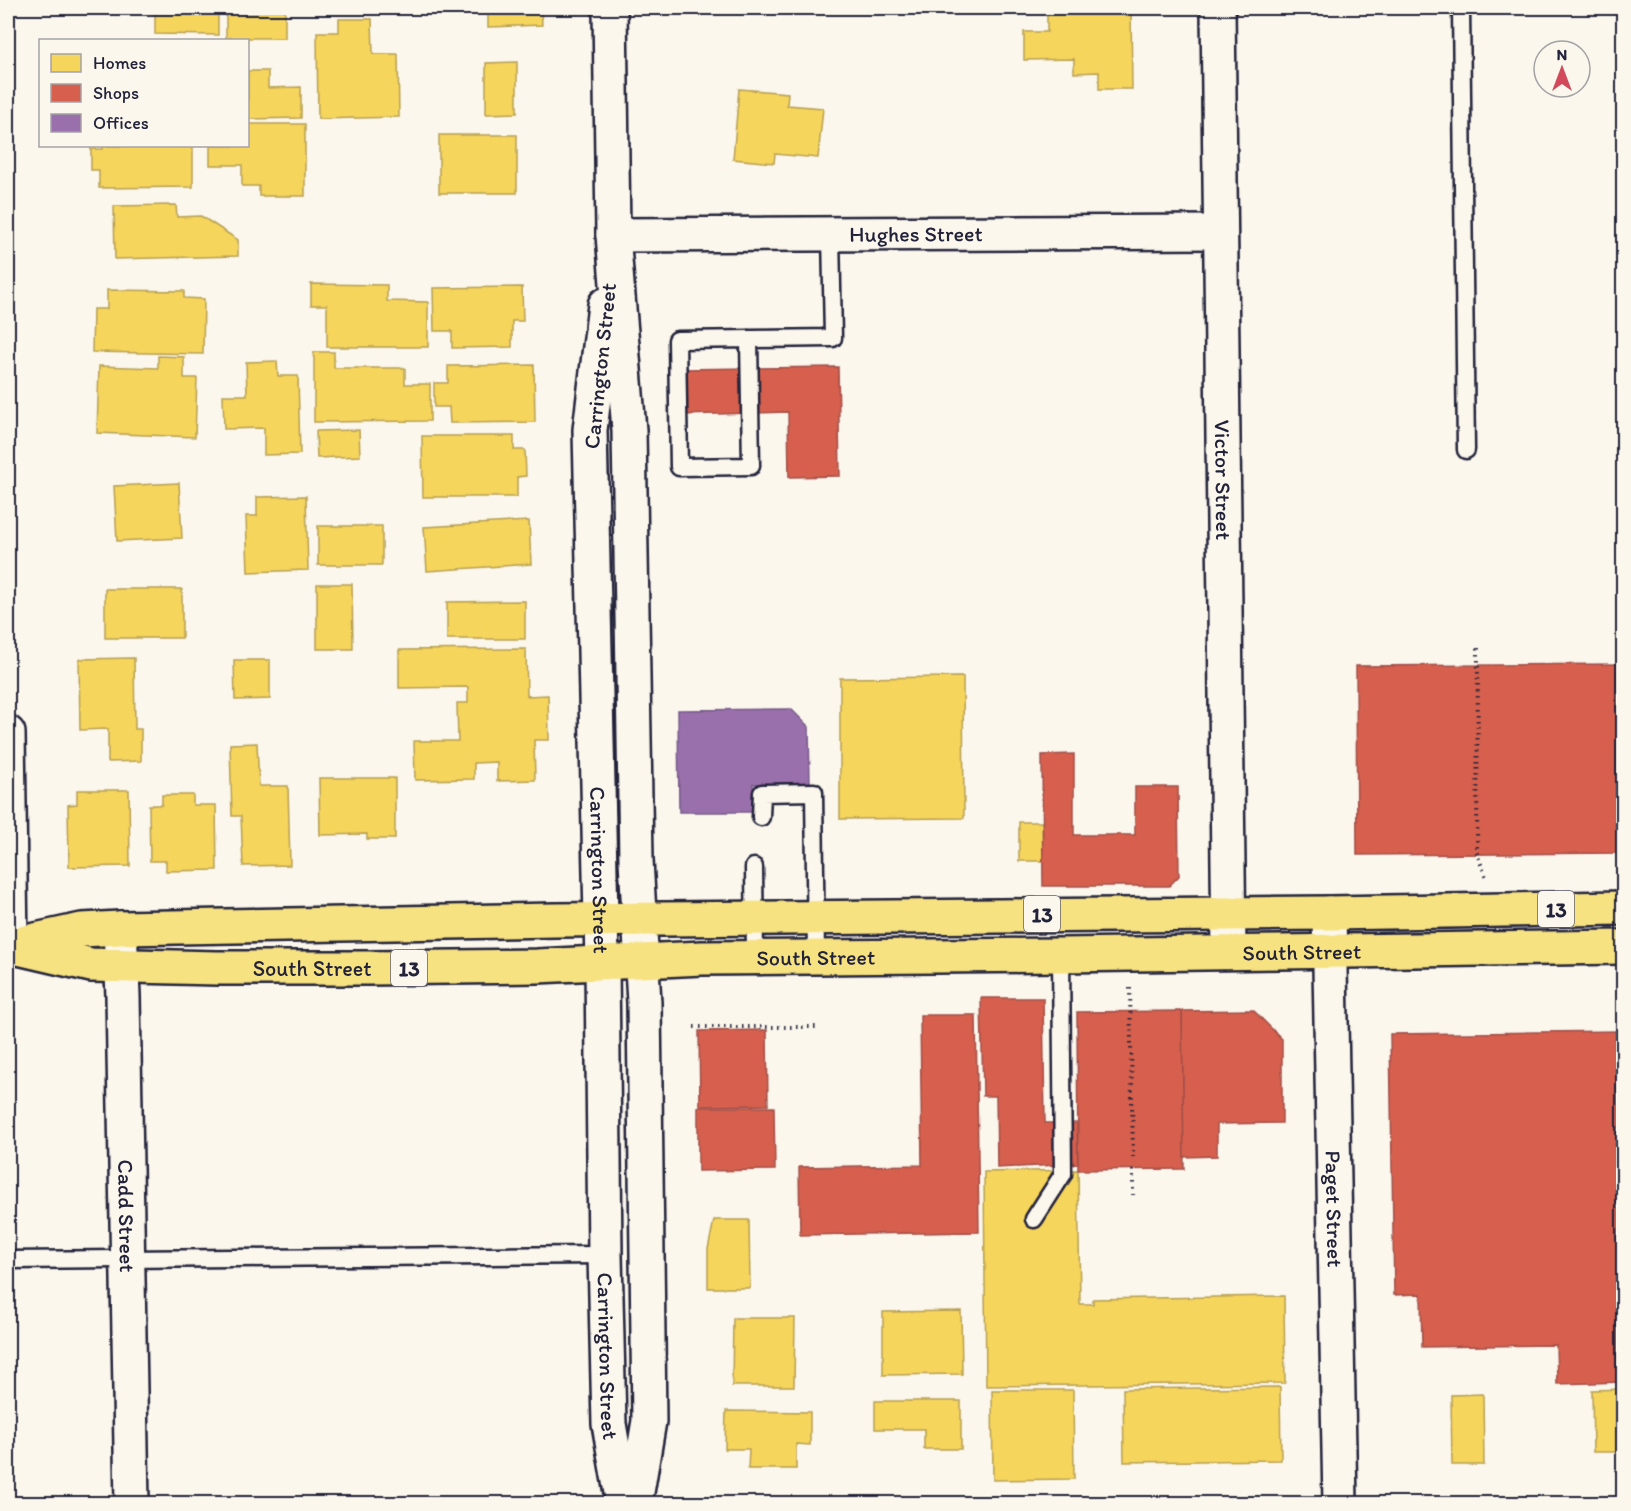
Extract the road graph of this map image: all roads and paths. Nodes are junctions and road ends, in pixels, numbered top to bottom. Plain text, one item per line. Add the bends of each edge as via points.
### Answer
1 (610, 8) edge
2 (1218, 8) edge
3 (1461, 8) edge
4 (1220, 232) junction
5 (831, 233) junction
6 (613, 235) junction
7 (749, 339) junction
8 (1466, 450) dead end
9 (1478, 648) dead end
10 (8, 733) edge
11 (761, 818) dead end
12 (754, 867) dead end
13 (1488, 880) dead end
14 (1623, 908) edge
15 (1329, 913) junction
16 (1228, 914) junction
17 (755, 918) junction
18 (815, 918) junction
19 (640, 919) junction
20 (600, 920) junction
21 (120, 928) junction
22 (9, 946) edge
23 (1623, 947) edge
24 (1330, 951) junction
25 (1228, 952) junction
26 (1061, 955) junction
27 (755, 957) junction
28 (816, 957) junction
29 (643, 962) junction
30 (602, 963) junction
31 (122, 966) junction
32 (1130, 981) dead end
33 (694, 1027) dead end
34 (818, 1027) dead end
35 (1133, 1157) dead end
36 (1133, 1170) dead end
37 (1133, 1196) dead end
38 (1034, 1219) dead end
39 (605, 1255) junction
40 (128, 1259) junction
41 (8, 1260) edge
42 (132, 1503) edge
43 (623, 1503) edge
44 (635, 1503) edge
45 (1340, 1503) edge

1 - 6 street, Carrington Street
2 - 4 street, Victor Street
3 - 8 lane
4 - 5 street, Hughes Street
4 - 16 street, Victor Street
5 - 6 street, Hughes Street
5 - 7 lane via 833,338
6 - 19 street, Carrington Street via 629,429
6 - 20 street, Carrington Street via 590,430
7 - 7 lane via 677,340 679,467 751,466
9 - 13 path via 1477,854
10 - 22 street
11 - 18 lane via 762,793 814,792
12 - 17 lane
14 - 15 main road, South Street / 13
15 - 16 main road, South Street / 13
15 - 24 street, Paget Street
16 - 18 main road, South Street / 13
16 - 25 street, Victor Street
17 - 18 main road, South Street / 13
17 - 19 main road, South Street / 13
17 - 27 lane
18 - 28 lane
19 - 20 main road, South Street / 13
19 - 29 street, Carrington Street
20 - 21 main road, South Street / 13
20 - 30 street, Carrington Street
21 - 22 main road, South Street / 13 via 82,930
21 - 31 street, Cadd Street
22 - 31 main road, South Street / 13 via 91,965
23 - 24 main road, South Street / 13
24 - 25 main road, South Street / 13
24 - 45 street, Paget Street
25 - 26 main road, South Street / 13
26 - 28 main road, South Street / 13
26 - 38 lane via 1063,1174
27 - 28 main road, South Street / 13
27 - 29 main road, South Street / 13
29 - 30 main road, South Street / 13
29 - 44 street, Carrington Street via 649,1421
30 - 31 main road, South Street / 13 via 369,968
30 - 39 street, Carrington Street
31 - 40 street, Cadd Street
32 - 35 path
33 - 34 path
36 - 37 path
39 - 40 lane
39 - 43 street, Carrington Street via 609,1424
40 - 41 lane
40 - 42 street, Cadd Street

